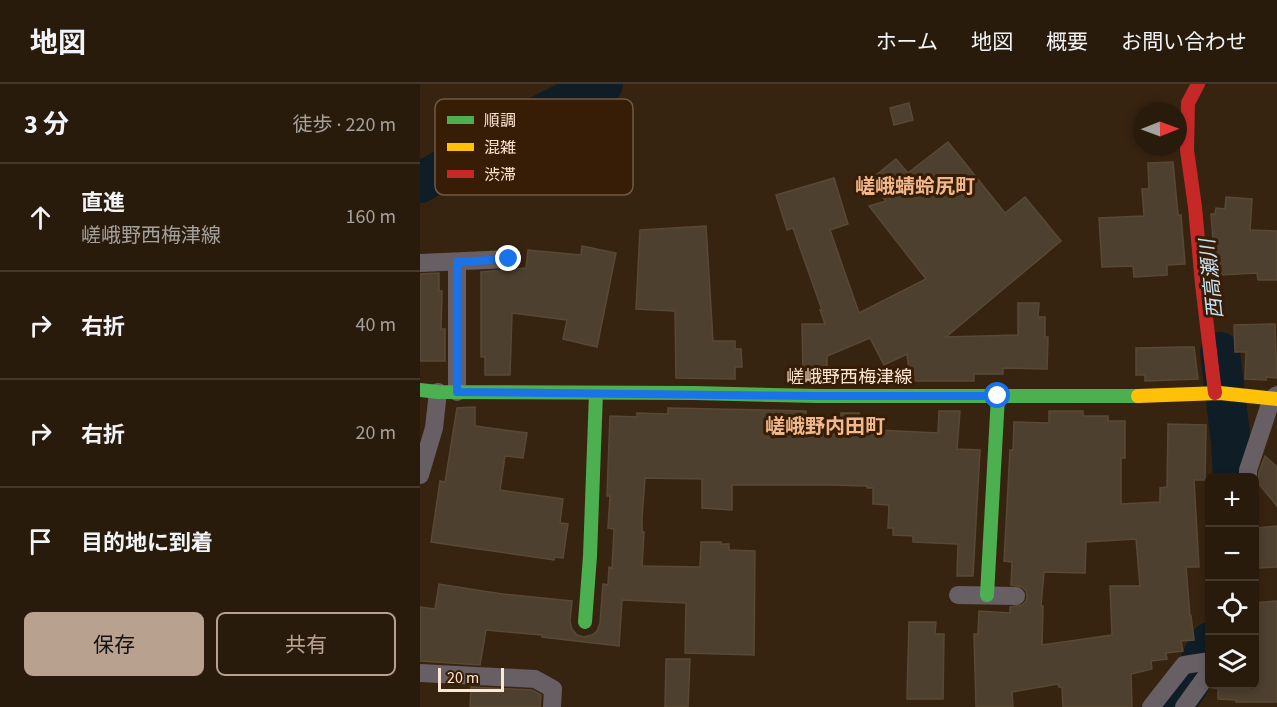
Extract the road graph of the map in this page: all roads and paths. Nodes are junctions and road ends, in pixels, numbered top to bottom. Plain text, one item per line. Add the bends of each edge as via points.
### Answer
1 (1198, 84) edge
2 (509, 259) dead end
3 (457, 262) junction
4 (420, 263) edge
5 (420, 390) edge
6 (448, 392) junction
7 (596, 393) junction
8 (1222, 393) junction
9 (998, 396) junction
10 (1276, 397) edge
11 (1248, 473) edge
12 (420, 475) edge
13 (958, 595) dead end
14 (987, 595) junction
15 (1016, 596) dead end
16 (585, 622) dead end
17 (1205, 662) edge
18 (420, 673) edge
19 (1205, 677) edge
20 (552, 707) edge
21 (1151, 707) edge
22 (1184, 707) edge

1 - 8 main road via 1188,103 1187,150 1202,284
2 - 3 street
3 - 4 street
3 - 6 street
5 - 6 main road, 嵯峨野西梅津線
6 - 7 main road, 嵯峨野西梅津線
6 - 12 street
7 - 9 main road, 嵯峨野西梅津線
7 - 16 main road
8 - 9 main road, 嵯峨野西梅津線
8 - 10 main road, 嵯峨野西梅津線
9 - 14 main road
10 - 11 street via 1269,407
13 - 14 street
14 - 15 street
17 - 21 street via 1184,665
18 - 20 street via 535,679 553,689
19 - 22 street

